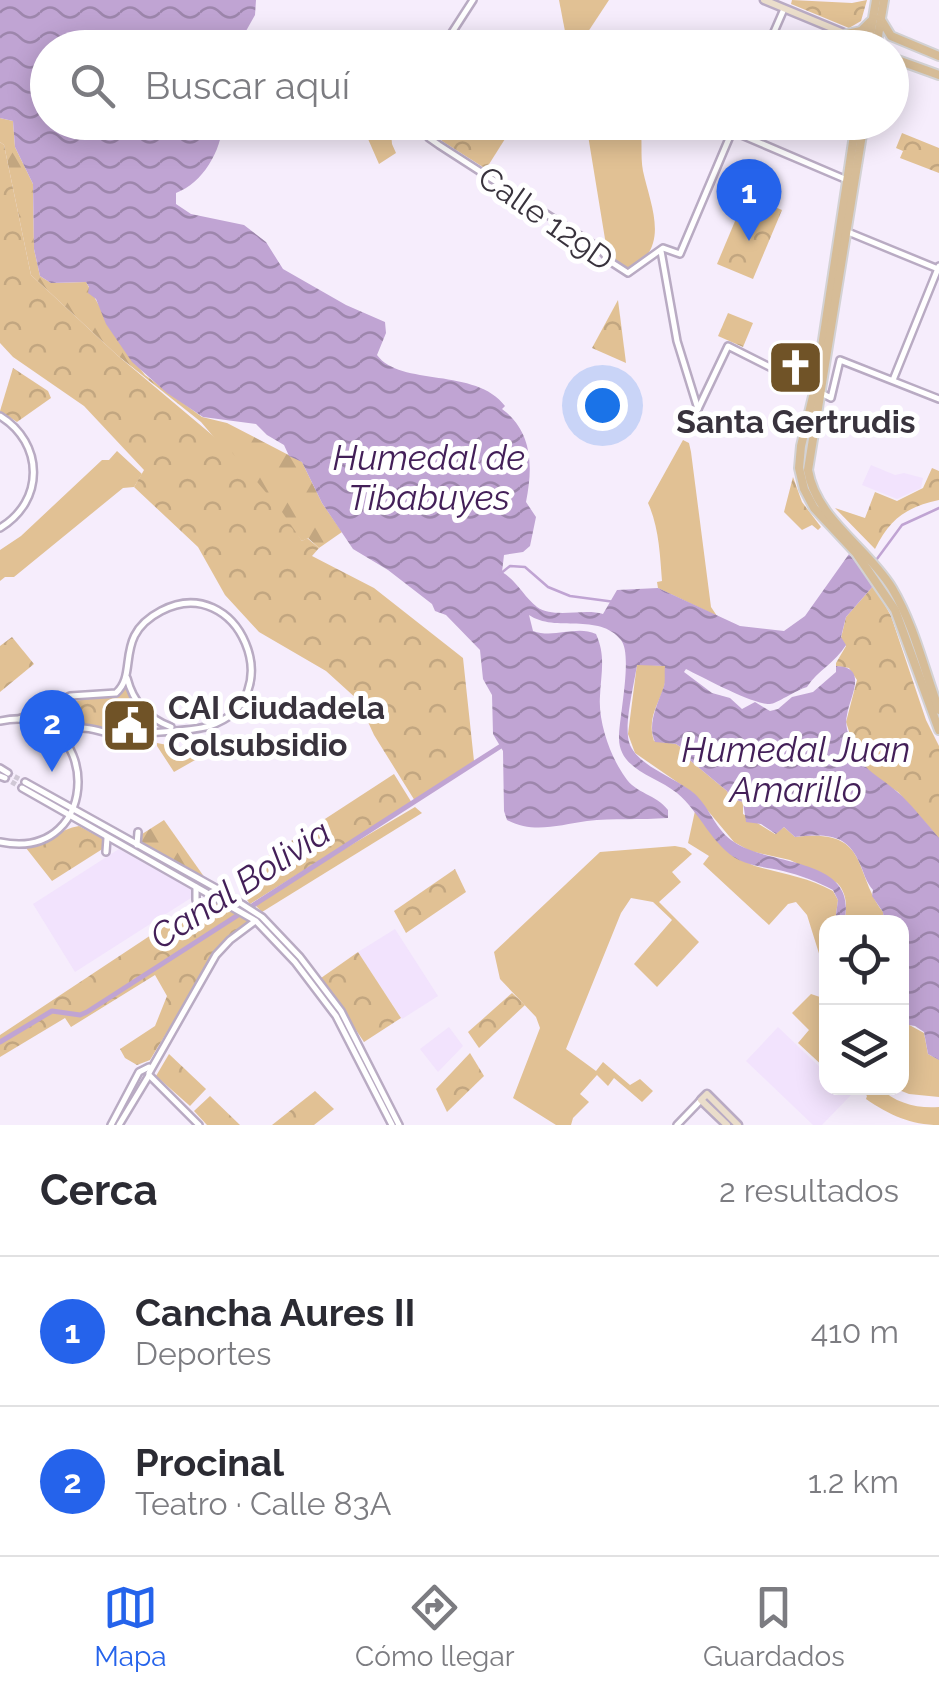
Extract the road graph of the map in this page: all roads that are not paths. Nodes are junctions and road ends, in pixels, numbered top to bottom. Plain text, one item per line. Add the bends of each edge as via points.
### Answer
1 (472, 0) edge
2 (764, 0) edge
3 (880, 0) edge
4 (784, 8) junction
5 (800, 15) junction
6 (876, 18) junction
7 (453, 30) edge
8 (775, 30) edge
9 (833, 30) edge
10 (837, 30) edge
11 (862, 30) edge
12 (873, 30) edge
13 (886, 30) edge
14 (909, 44) edge
15 (939, 56) edge
16 (909, 62) edge
17 (939, 73) edge
18 (432, 140) edge
19 (728, 140) edge
20 (753, 140) edge
21 (854, 140) edge
22 (861, 140) edge
23 (848, 180) junction
24 (844, 231) junction
25 (662, 249) junction
26 (938, 268) edge
27 (893, 380) junction
28 (823, 394) junction
29 (939, 398) edge
30 (0, 416) edge
31 (0, 528) edge
32 (858, 550) junction
33 (886, 586) junction
34 (126, 675) junction
35 (939, 710) edge
36 (19, 718) junction
37 (0, 721) edge
38 (178, 729) junction
39 (939, 730) edge
40 (70, 747) junction
41 (24, 785) tunnel mouth
42 (72, 812) junction
43 (138, 832) dead end
44 (106, 835) junction
45 (1, 843) edge
46 (137, 845) junction
47 (106, 852) dead end
48 (195, 884) junction
49 (196, 900) dead end
50 (241, 907) junction
51 (259, 919) junction
52 (147, 1074) junction
53 (704, 1097) junction
54 (111, 1125) edge
55 (119, 1125) edge
56 (199, 1125) edge
57 (397, 1125) edge
58 (677, 1125) edge
59 (727, 1125) edge
60 (738, 1125) edge

1 - 7 street
2 - 4 main road
3 - 6 main road
4 - 5 main road
4 - 8 street
5 - 9 main road
5 - 10 main road
6 - 11 main road
6 - 12 main road
6 - 13 main road
14 - 15 main road
16 - 17 main road
18 - 25 street, Calle 129D via 628,273
19 - 25 street, Calle 129D via 680,254
20 - 23 street
21 - 23 main road
22 - 24 main road
23 - 24 main road
24 - 26 street
24 - 28 main road
25 - 28 street via 677,341 698,409 728,346
26 - 27 street
27 - 28 street via 840,360
27 - 29 street
28 - 32 main road via 809,447 812,489
28 - 32 main road via 800,476 810,501
30 - 31 street via 23,435 34,482 26,504
32 - 33 main road
33 - 35 main road via 912,630
33 - 39 main road
34 - 36 street via 116,693 70,696
34 - 38 street via 144,711
34 - 38 street via 127,652 144,622 168,608 213,608 235,624 248,644 247,691 234,711 208,727
36 - 37 street
36 - 40 street via 48,727
38 - 40 street via 116,734 80,728
40 - 42 street via 79,771
41 - 42 street
42 - 44 street
42 - 45 street via 36,841
42 - 46 street
43 - 46 street
44 - 47 street
44 - 48 street
46 - 50 street
48 - 49 street
48 - 50 street
50 - 51 street
51 - 52 street via 216,954
51 - 57 street via 333,1000
52 - 54 street
52 - 55 street
52 - 56 street
53 - 58 street
53 - 59 main road
53 - 60 main road

